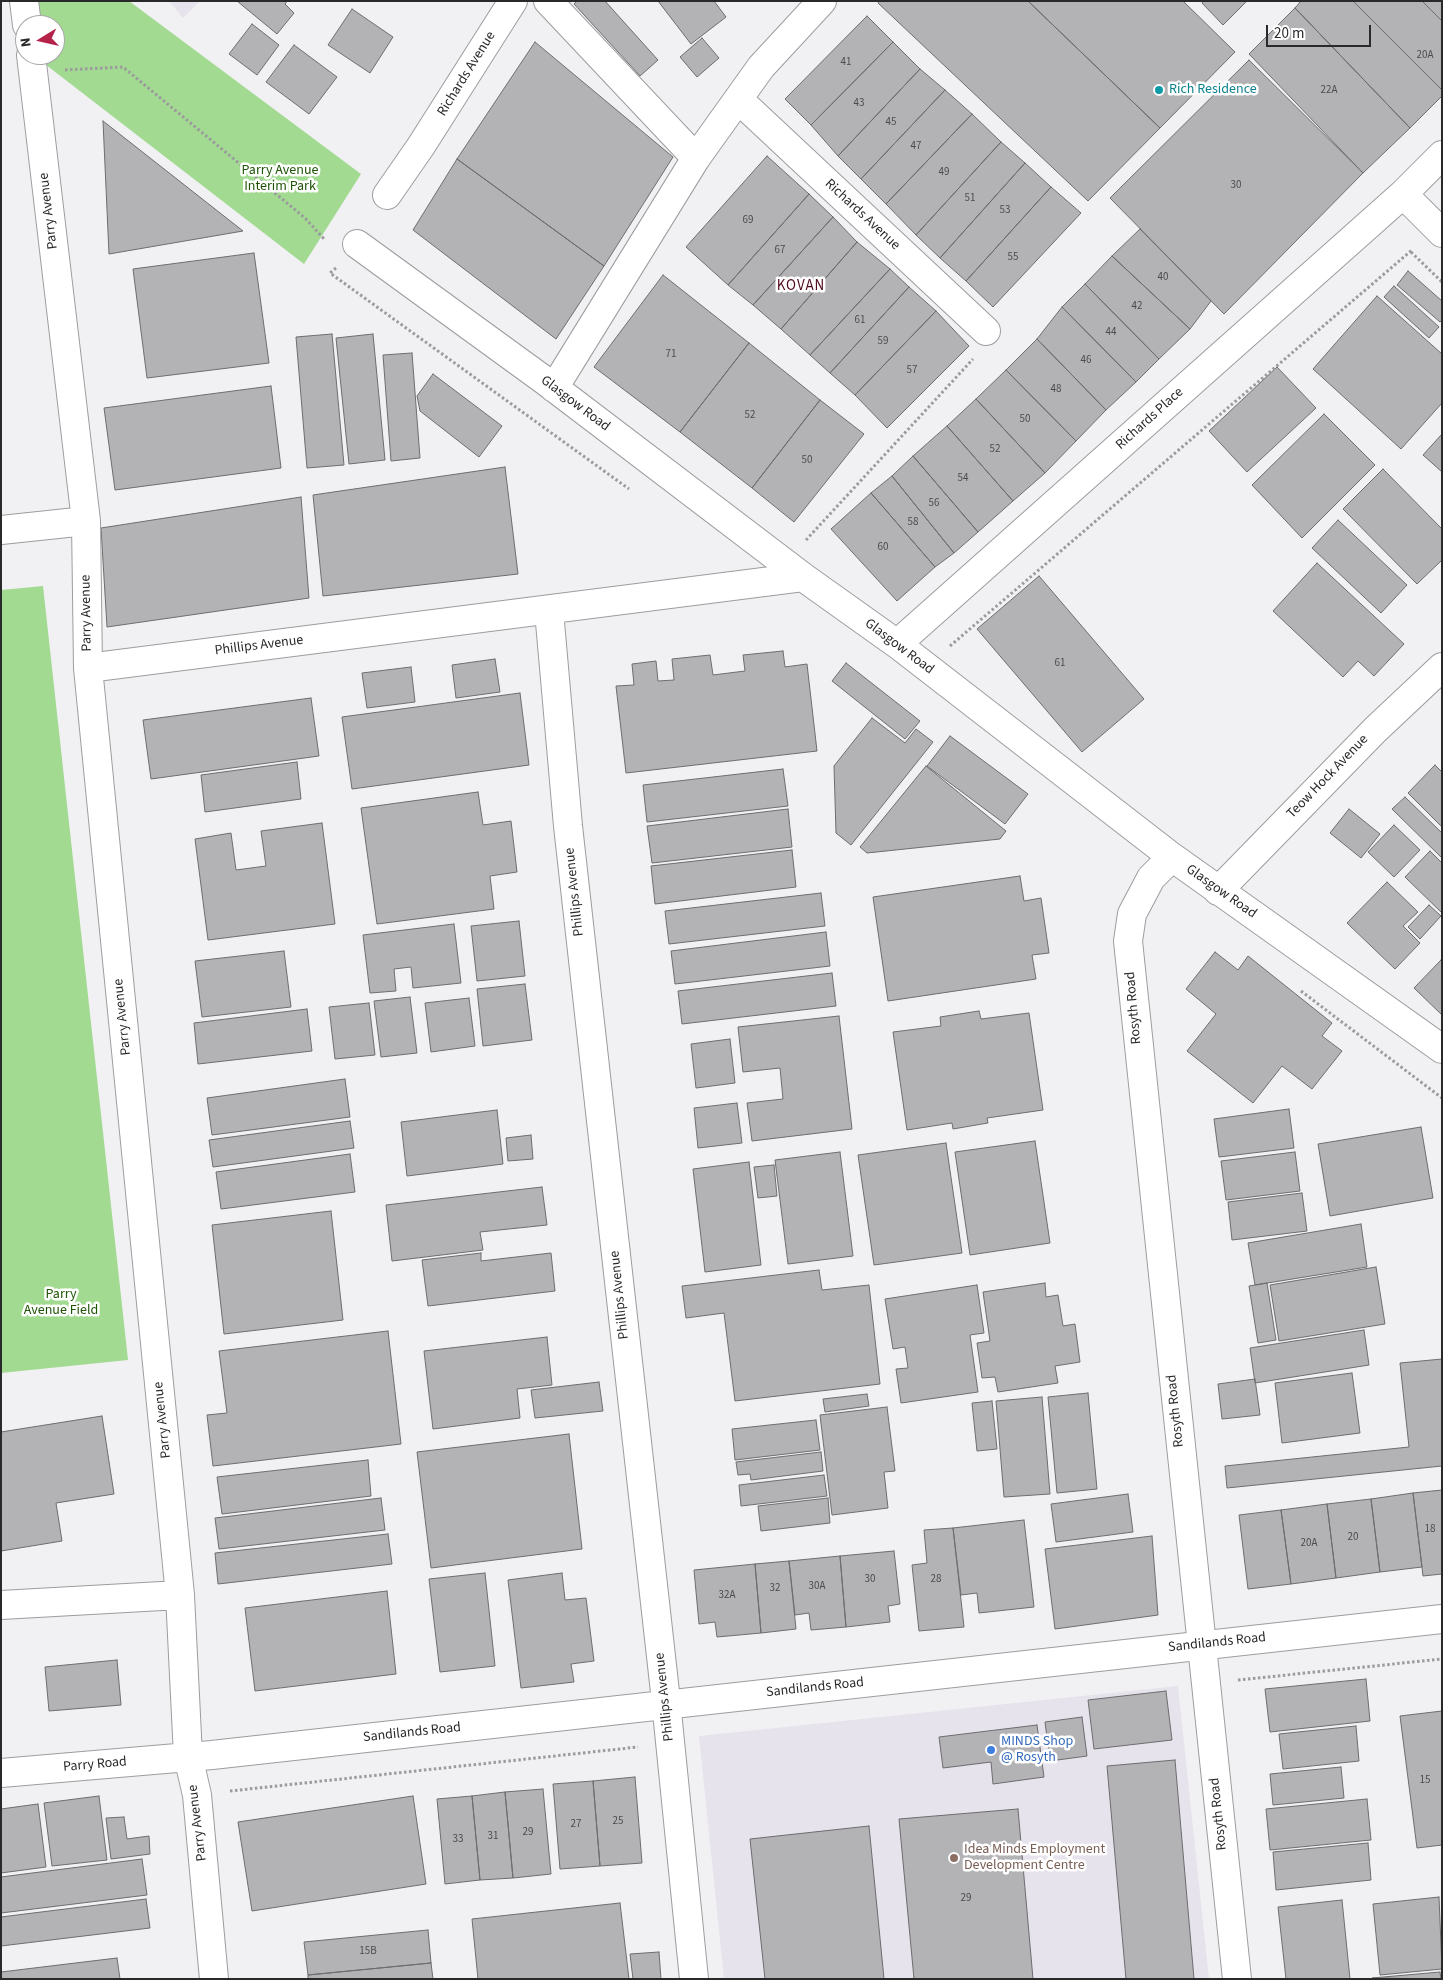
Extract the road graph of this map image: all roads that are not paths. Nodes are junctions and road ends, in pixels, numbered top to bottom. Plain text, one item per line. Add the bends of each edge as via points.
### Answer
1 (24, 1) edge
2 (513, 1) edge
3 (548, 1) edge
4 (822, 1) edge
5 (26, 15) edge
6 (32, 65) edge
7 (738, 99) junction
8 (1442, 155) edge
9 (696, 158) junction
10 (1403, 194) junction
11 (386, 195) dead end
12 (1439, 230) edge
13 (350, 252) road end
14 (986, 331) dead end
15 (554, 388) junction
16 (86, 521) junction
17 (1, 530) edge
18 (803, 577) junction
19 (549, 610) junction
20 (898, 644) junction
21 (1442, 667) edge
22 (88, 668) junction
23 (1172, 857) junction
24 (1218, 891) junction
25 (1442, 1049) edge
26 (180, 1595) junction
27 (1, 1605) edge
28 (1442, 1619) edge
29 (1200, 1646) junction
30 (666, 1705) junction
31 (188, 1756) junction
32 (1, 1772) edge
33 (214, 1979) edge
34 (694, 1979) edge
35 (1237, 1979) edge

1 - 5 street
2 - 11 street, Richards Avenue
3 - 9 street
4 - 7 street via 761,67
6 - 16 street, Parry Avenue
7 - 9 street
7 - 14 street, Richards Avenue
8 - 10 street, Richards Place
9 - 15 street
10 - 12 street
10 - 20 street, Richards Place
13 - 15 street, Glasgow Road
15 - 18 street, Glasgow Road
16 - 17 street
16 - 22 street, Parry Avenue
18 - 19 street, Phillips Avenue
18 - 20 street, Glasgow Road
19 - 22 street, Phillips Avenue
19 - 30 street, Phillips Avenue via 568,826
20 - 23 street, Glasgow Road
21 - 24 street, Teow Hock Avenue via 1374,730
22 - 26 street, Parry Avenue
23 - 24 street, Glasgow Road
23 - 29 street, Rosyth Road via 1147,885 1132,914 1128,941
24 - 25 street, Glasgow Road
26 - 27 street
26 - 31 street, Parry Avenue
28 - 29 street, Sandilands Road
29 - 30 street, Sandilands Road
29 - 35 street, Rosyth Road
30 - 31 street, Sandilands Road
30 - 34 street, Phillips Avenue
31 - 32 street, Parry Road
31 - 33 street, Parry Avenue via 197,1795

